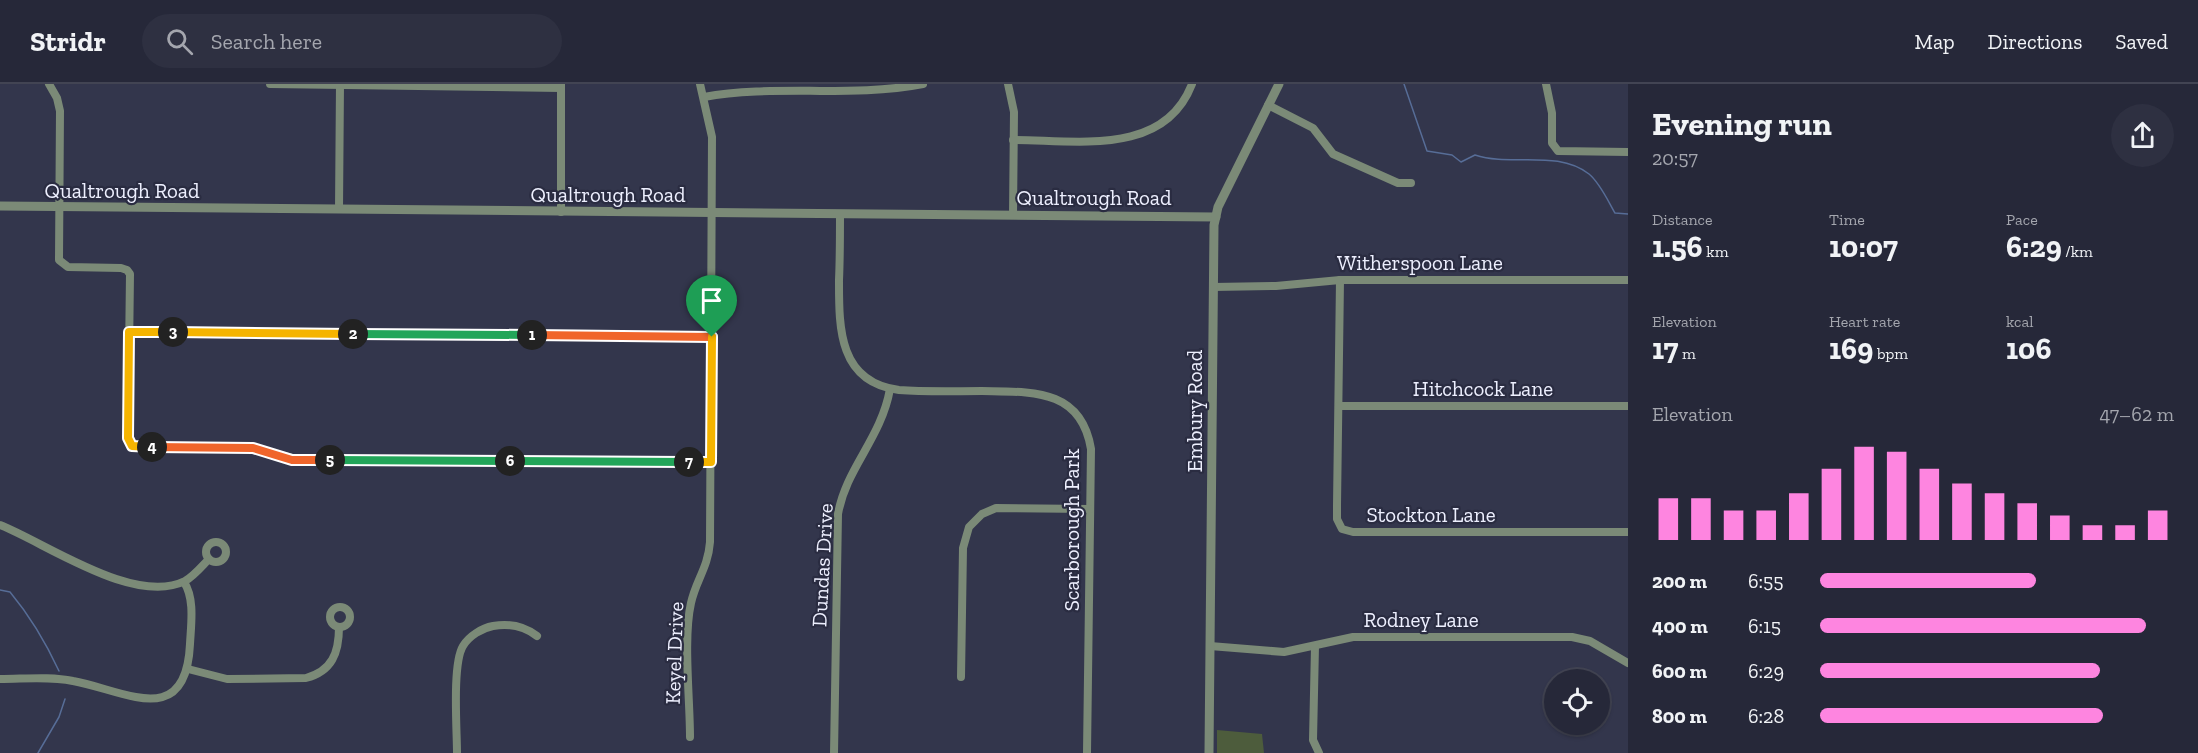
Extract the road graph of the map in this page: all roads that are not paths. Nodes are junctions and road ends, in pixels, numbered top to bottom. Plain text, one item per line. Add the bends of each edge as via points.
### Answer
1 (49, 84) edge
2 (270, 84) edge
3 (700, 84) edge
4 (923, 84) edge
5 (1008, 84) edge
6 (1192, 84) edge
7 (1279, 84) edge
8 (1546, 84) edge
9 (340, 85) edge
10 (452, 85) edge
11 (561, 86) edge
12 (704, 97) junction
13 (1268, 105) junction
14 (1013, 140) junction
15 (1628, 152) edge
16 (1410, 183) dead end
17 (0, 206) edge
18 (59, 207) junction
19 (339, 209) junction
20 (561, 212) junction
21 (712, 213) junction
22 (840, 214) junction
23 (1013, 215) junction
24 (1216, 217) junction
25 (1340, 280) junction
26 (1628, 280) edge
27 (1213, 287) junction
28 (129, 332) junction
29 (712, 337) junction
30 (890, 389) junction
31 (1339, 406) junction
32 (1628, 406) edge
33 (711, 462) junction
34 (1090, 509) junction
35 (0, 525) edge
36 (1628, 532) edge
37 (209, 559) dead end
38 (184, 582) junction
39 (339, 627) dead end
40 (537, 636) dead end
41 (1210, 646) junction
42 (1315, 646) junction
43 (1628, 663) edge
44 (188, 669) junction
45 (961, 677) dead end
46 (0, 679) edge
47 (690, 737) dead end
48 (457, 753) edge
49 (834, 753) edge
50 (1086, 753) edge
51 (1209, 753) edge
52 (1319, 753) edge

1 - 18 street via 60,111
2 - 9 street
3 - 12 street, Keyel Drive
4 - 12 street via 873,89 736,88
5 - 14 street via 1013,104
6 - 14 street via 1171,118 1146,133 1110,140
7 - 13 street, Embury Road
8 - 15 street via 1552,113 1552,143 1558,151
9 - 10 street
9 - 19 street
10 - 11 street
11 - 20 street
12 - 21 street, Keyel Drive via 711,126
13 - 16 street via 1313,128 1333,154 1398,183
13 - 24 street, Embury Road
14 - 23 street
17 - 18 street, Qualtrough Road
18 - 19 street, Qualtrough Road
18 - 28 street via 58,252 62,265 129,271
19 - 20 street, Qualtrough Road
20 - 21 street, Qualtrough Road
21 - 22 street, Qualtrough Road
21 - 29 street, Keyel Drive
22 - 23 street, Qualtrough Road
22 - 30 street, Scarborough Park via 841,340 859,370
23 - 24 street, Qualtrough Road
24 - 27 street, Embury Road
25 - 26 street, Witherspoon Lane
25 - 27 street, Witherspoon Lane
25 - 31 street, Stockton Lane
27 - 41 street, Embury Road
28 - 29 street
28 - 33 street via 128,435 135,447 253,448 300,460
29 - 33 street, Keyel Drive
30 - 34 street, Scarborough Park via 1033,392 1058,399 1078,416 1089,438
30 - 49 street, Dundas Drive via 884,417 846,486 838,514
31 - 32 street, Hitchcock Lane
31 - 36 street, Stockton Lane via 1337,519 1347,531
33 - 47 street, Keyel Drive via 709,554 690,613
34 - 45 street via 996,508 982,514 969,527 963,548
34 - 50 street, Scarborough Park
35 - 38 street via 109,577 148,584
37 - 38 street
38 - 44 street via 191,607
39 - 44 street via 332,662 306,678 227,679
40 - 48 street via 523,626 496,625 478,632 463,646 458,664
41 - 42 street, Rodney Lane via 1284,652
41 - 51 street, Embury Road
42 - 43 street, Rodney Lane via 1353,637 1572,637 1590,641
42 - 52 street via 1313,740
44 - 46 street via 172,691 152,699 136,699 67,680

